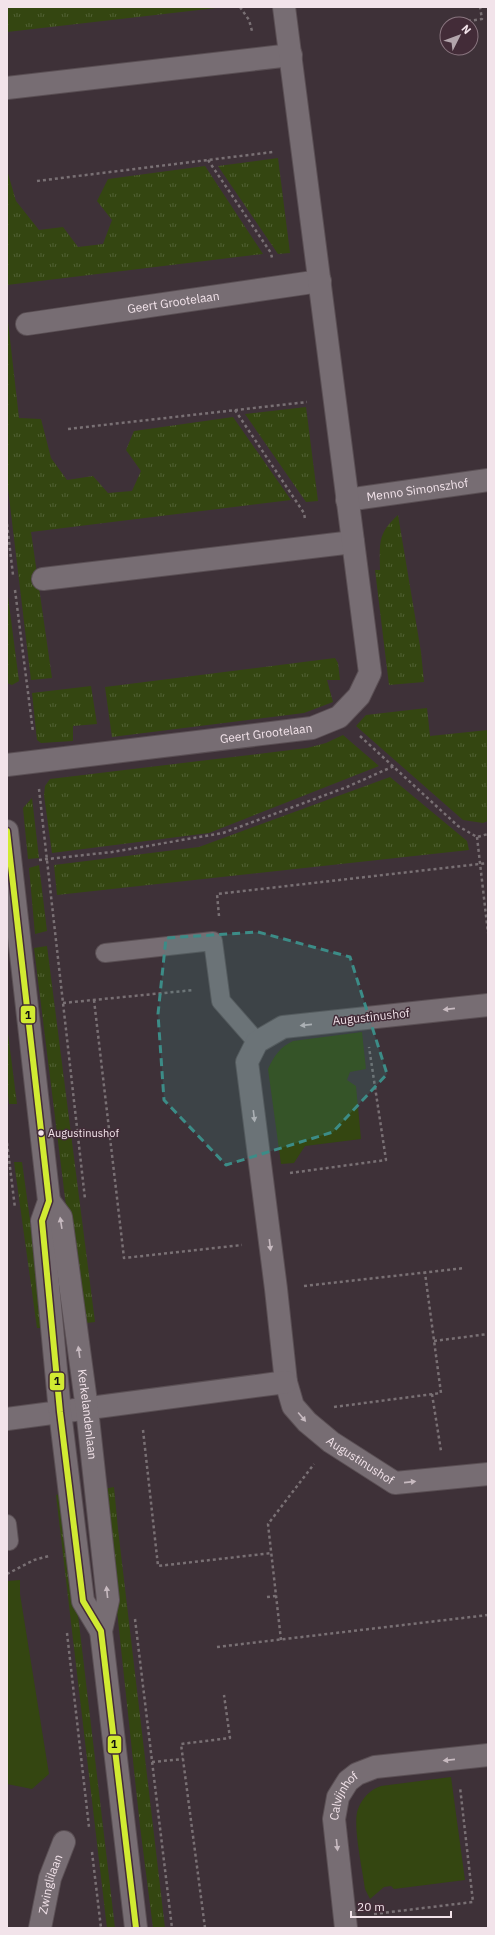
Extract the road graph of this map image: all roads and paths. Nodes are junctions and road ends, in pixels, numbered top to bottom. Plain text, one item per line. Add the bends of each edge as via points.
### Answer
1 (284, 7) edge
2 (480, 7) edge
3 (479, 19) edge
4 (291, 55) junction
5 (7, 88) edge
6 (303, 149) junction
7 (208, 160) junction
8 (37, 181) dead end
9 (320, 281) junction
10 (278, 287) junction
11 (27, 324) dead end
12 (335, 399) junction
13 (235, 410) junction
14 (68, 429) dead end
15 (488, 480) edge
16 (347, 500) junction
17 (353, 542) junction
18 (310, 547) junction
19 (43, 579) dead end
20 (339, 717) junction
21 (7, 765) edge
22 (394, 766) junction
23 (7, 831) edge
24 (488, 834) edge
25 (477, 837) junction
26 (46, 859) dead end
27 (488, 863) edge
28 (480, 864) junction
29 (488, 933) edge
30 (213, 941) junction
31 (13, 943) edge
32 (104, 953) dead end
33 (219, 988) junction
34 (94, 1000) junction
35 (63, 1003) dead end
36 (488, 1005) edge
37 (365, 1018) junction
38 (257, 1042) junction
39 (262, 1177) junction
40 (270, 1241) junction
41 (465, 1268) dead end
42 (425, 1273) junction
43 (276, 1289) junction
44 (488, 1334) edge
45 (434, 1341) junction
46 (286, 1382) junction
47 (432, 1394) junction
48 (139, 1401) junction
49 (75, 1410) junction
50 (298, 1411) junction
51 (7, 1419) edge
52 (331, 1442) junction
53 (488, 1474) edge
54 (445, 1478) junction
55 (272, 1553) junction
56 (50, 1556) dead end
57 (7, 1574) edge
58 (276, 1596) junction
59 (267, 1598) dead end
60 (488, 1615) edge
61 (281, 1640) junction
62 (217, 1647) dead end
63 (224, 1695) dead end
64 (488, 1756) edge
65 (183, 1759) junction
66 (457, 1759) junction
67 (152, 1762) dead end
68 (64, 1842) dead end
69 (346, 1923) edge
70 (40, 1928) edge
71 (136, 1928) edge
72 (205, 1928) edge

1 - 4 street, Geert Grootelaan
2 - 3 path via 482,19
4 - 5 street
4 - 6 street, Geert Grootelaan
6 - 7 path
6 - 9 street, Geert Grootelaan
7 - 8 path
7 - 10 path via 271,253
9 - 10 street, Geert Grootelaan
9 - 12 street, Geert Grootelaan
10 - 11 street, Geert Grootelaan
12 - 13 path
12 - 16 street, Geert Grootelaan
13 - 14 path
13 - 18 path via 304,513
15 - 16 street, Menno Simonszhof
16 - 17 street, Geert Grootelaan
17 - 18 street
17 - 20 street, Geert Grootelaan via 370,673 359,696
18 - 19 street
20 - 21 street, Geert Grootelaan via 312,728
20 - 22 path
22 - 25 path via 458,826
22 - 26 path via 347,787 223,833 112,852
23 - 31 street, Kerkelandenlaan
24 - 25 path
25 - 28 path
27 - 28 path
28 - 29 path
28 - 30 path via 216,894 222,940
30 - 32 lane
30 - 33 lane
31 - 49 street, Kerkelandenlaan via 49,1201 42,1221
33 - 34 path
33 - 38 lane via 221,1000
34 - 35 path
34 - 40 path via 124,1258
36 -> 37 street, Augustinushof
37 -> 38 street, Augustinushof via 283,1027
37 - 39 path via 386,1160
38 -> 39 street, Augustinushof via 247,1062
39 - 40 street, Augustinushof
40 -> 43 street, Augustinushof
41 - 42 path
42 - 43 path
42 - 45 path
43 - 46 street, Augustinushof
44 - 45 path
45 - 47 path via 441,1393
46 - 48 street
46 - 50 street, Augustinushof via 293,1406
47 - 50 path
47 - 54 path
48 - 49 street
48 - 55 path via 158,1566
49 - 51 street
49 - 71 street, Kerkelandenlaan via 83,1601 101,1630
50 -> 52 street, Augustinushof
52 -> 54 street, Augustinushof via 395,1483
52 - 55 path via 268,1524
53 - 54 street, Augustinushof
55 - 58 path
56 - 57 path via 34,1560
58 - 59 path
58 - 61 path
60 - 61 path
61 - 62 path
63 - 65 path via 230,1738 181,1744
64 - 66 street, Calvijnhof
65 - 67 path
65 - 72 path
66 -> 69 street, Calvijnhof via 375,1767 357,1774 348,1781 338,1797 334,1819
66 - 69 path via 474,1902
68 - 70 street, Zwinglilaan via 50,1878

